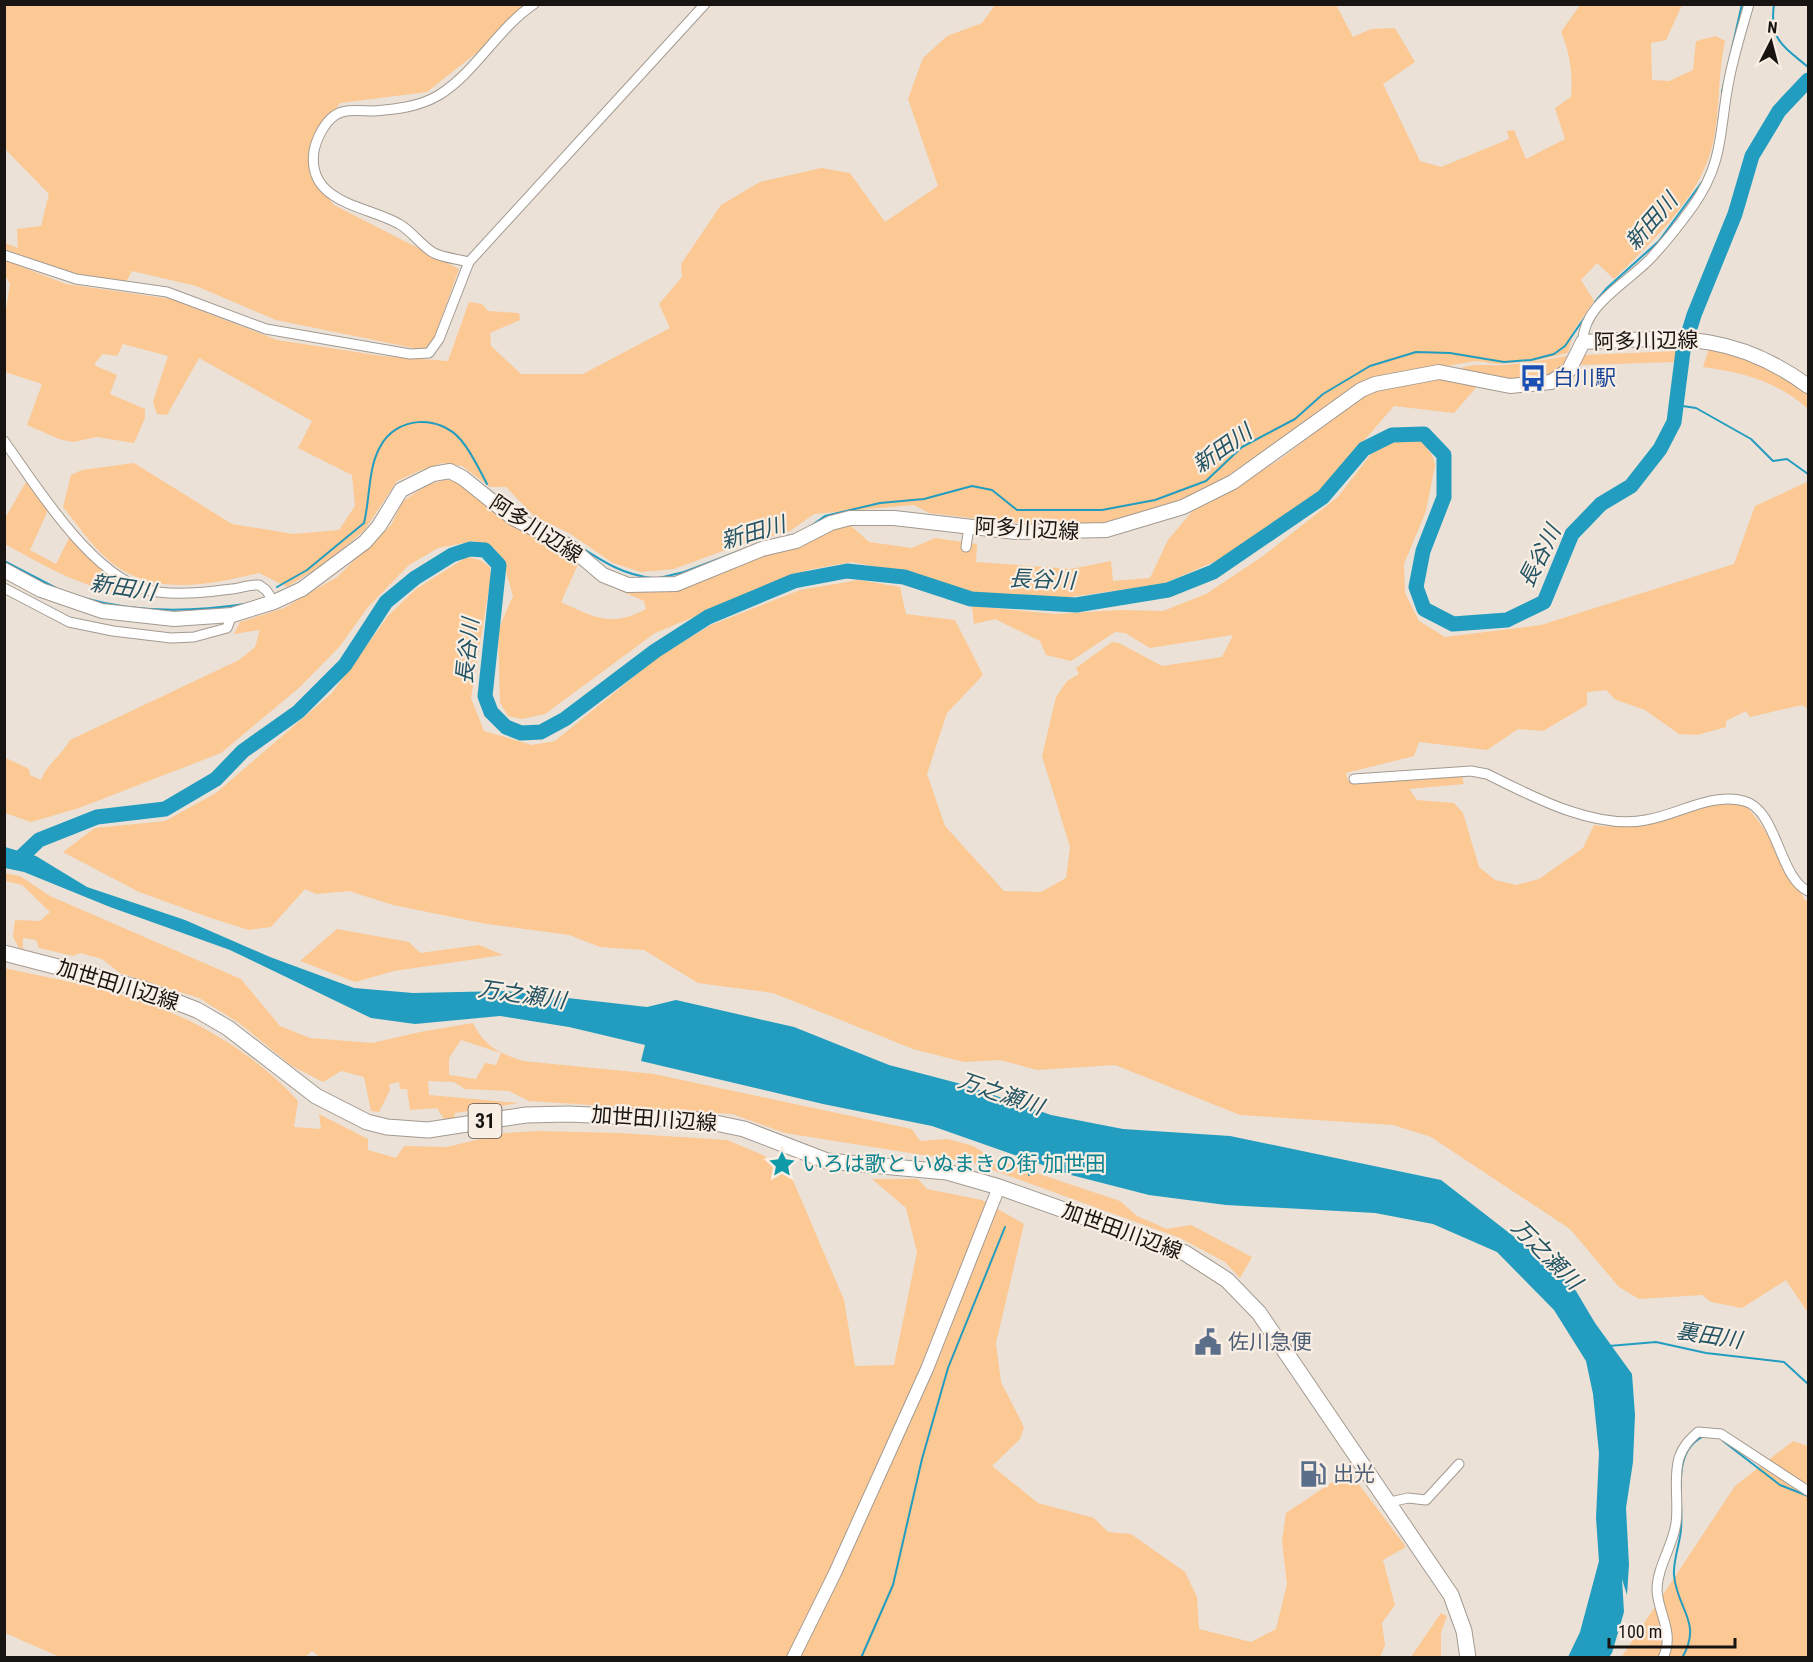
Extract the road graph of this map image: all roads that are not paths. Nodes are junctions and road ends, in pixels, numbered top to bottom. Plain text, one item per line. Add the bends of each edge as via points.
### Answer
1 (534, 4) edge
2 (705, 4) edge
3 (1749, 4) edge
4 (4, 255) edge
5 (469, 262) junction
6 (1583, 342) junction
7 (1809, 386) edge
8 (4, 441) edge
9 (969, 526) junction
10 (966, 547) dead end
11 (4, 570) edge
12 (4, 588) edge
13 (271, 603) junction
14 (232, 615) junction
15 (1354, 779) dead end
16 (1809, 891) edge
17 (4, 953) edge
18 (999, 1187) junction
19 (1459, 1464) dead end
20 (1809, 1491) edge
21 (1390, 1502) junction
22 (793, 1658) edge
23 (1468, 1658) edge
24 (1663, 1658) edge

1 - 5 street via 441,93 412,106 339,113 324,127 315,146 316,174 337,199 399,224 433,252
2 - 5 street
3 - 6 street via 1728,82 1717,161 1707,182 1695,204 1650,260 1593,312 1583,328
4 - 5 street via 76,279 167,292 266,329 422,354 435,348
6 - 7 main road, 阿多川辺線 via 1710,340 1757,355
6 - 9 main road, 阿多川辺線 via 1569,370 1551,382 1510,386 1439,372 1375,384 1233,482 1183,507 1135,524 1088,532 1016,532
8 - 13 street via 54,509 105,568 119,578 156,592 259,585 266,590
9 - 10 street
9 - 13 main road, 阿多川辺線 via 850,518 676,584 628,585 603,575 569,546 513,518 450,471 433,474 401,490 365,542 302,589
11 - 14 main road via 49,593 102,611 174,619
12 - 14 street via 69,622 146,636 194,637 227,628
13 - 14 main road
15 - 16 street via 1471,771 1487,774 1586,817 1614,823 1648,820 1714,800 1746,801 1761,813 1797,882
17 - 18 main road, 加世田川辺線 / 31 via 143,988 197,1010 228,1028 316,1096 350,1115 387,1126 428,1130 502,1118 569,1114 701,1120 744,1129 827,1161 925,1168
18 - 21 main road, 加世田川辺線 / 31 via 1159,1242 1185,1253 1227,1280 1259,1314
18 - 22 street via 927,1369
19 - 21 street via 1426,1500 1407,1498
20 - 24 street via 1721,1434 1698,1432 1687,1441 1676,1478 1676,1524 1657,1592 1668,1629
21 - 23 main road, 加世田川辺線 / 31 via 1451,1595 1464,1631

